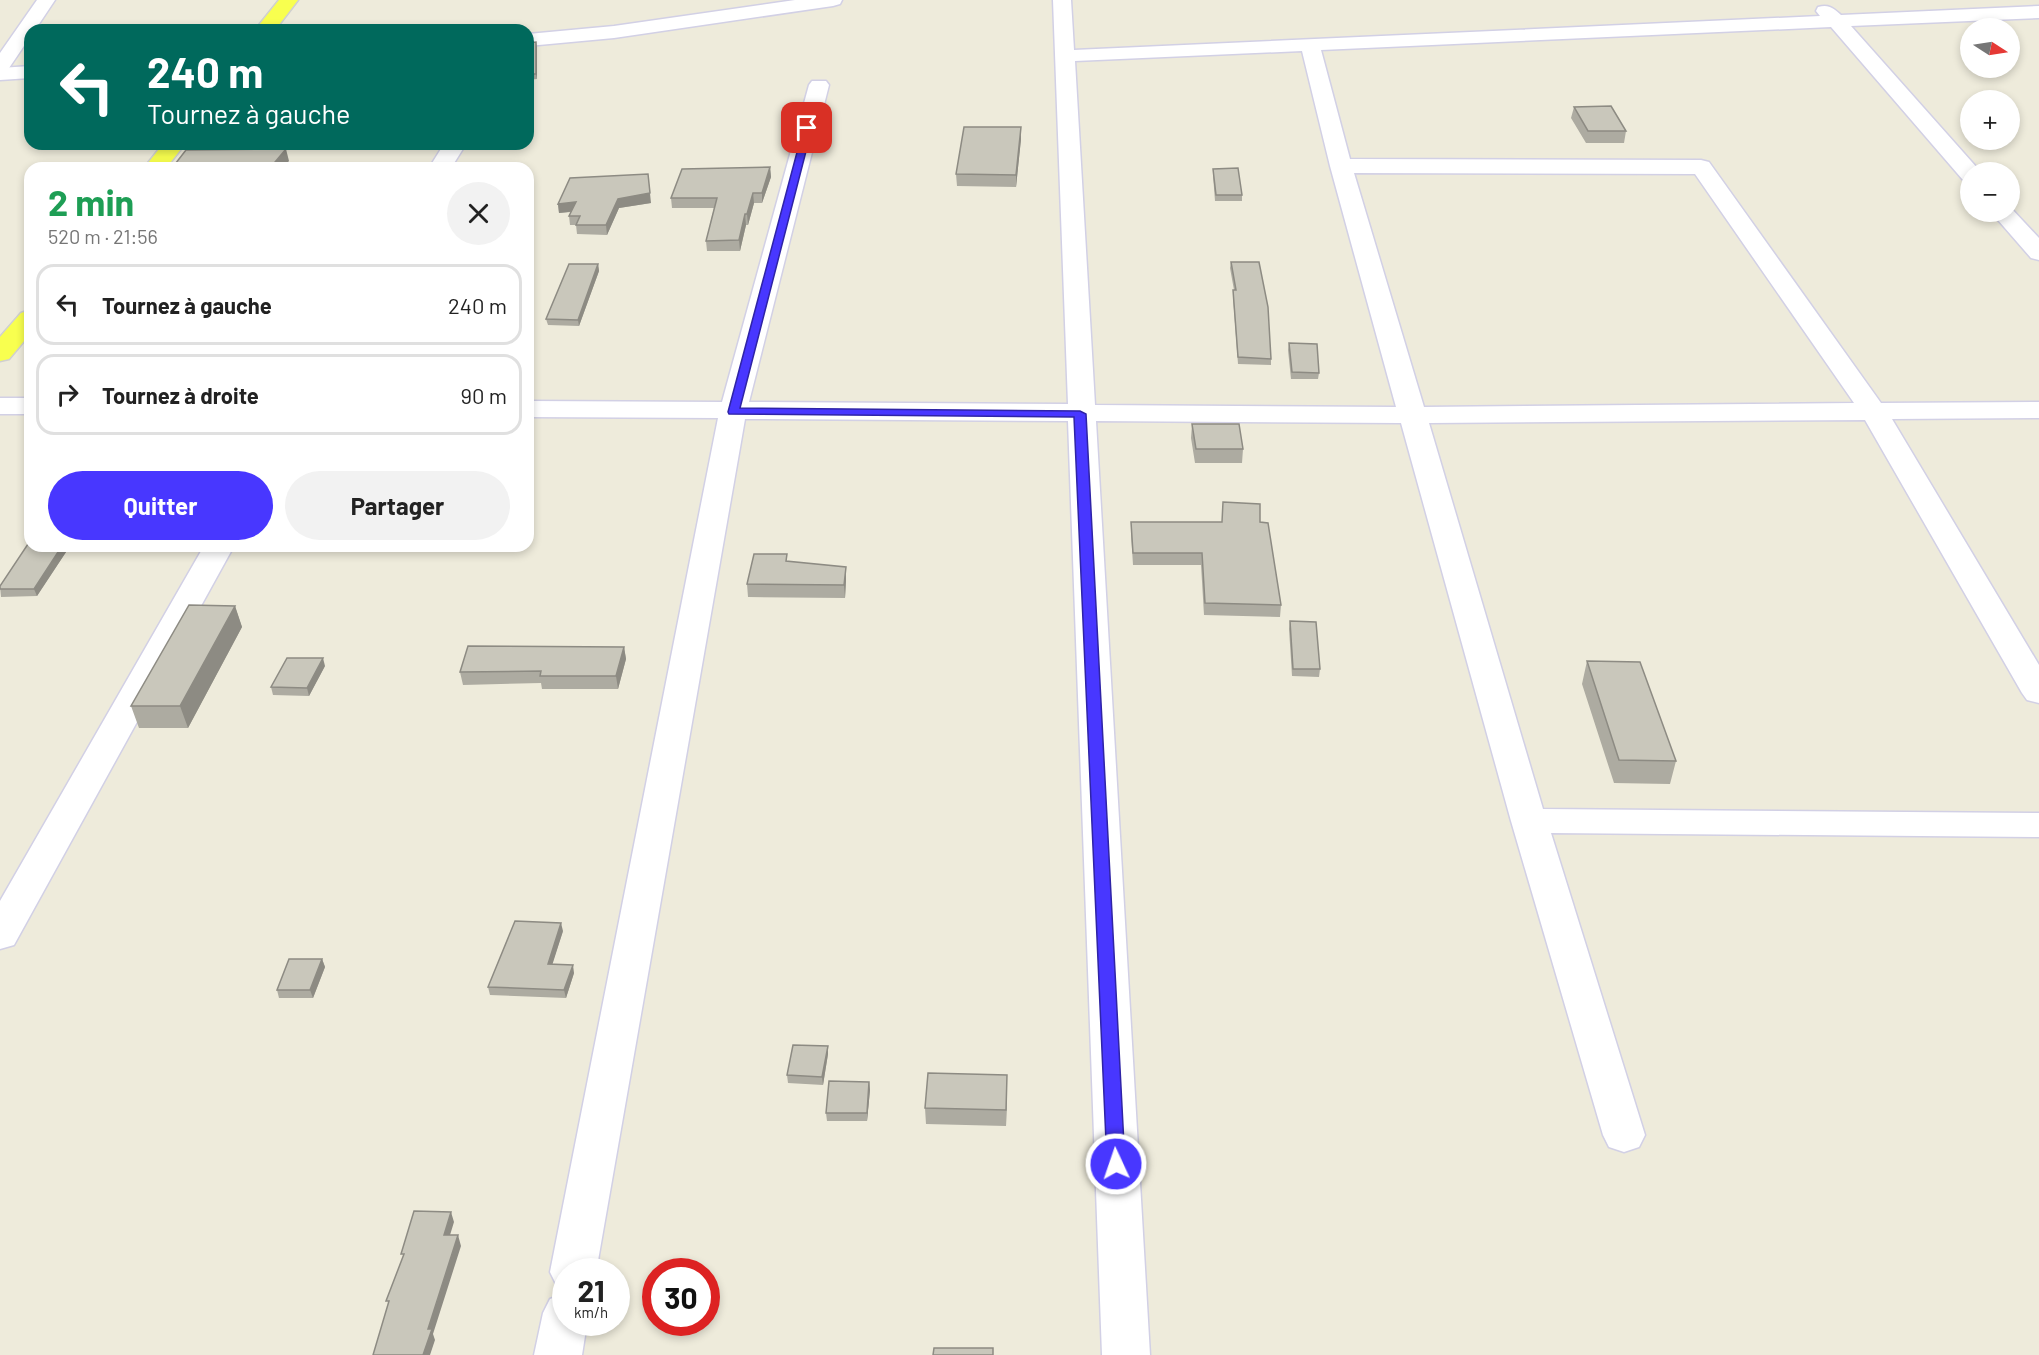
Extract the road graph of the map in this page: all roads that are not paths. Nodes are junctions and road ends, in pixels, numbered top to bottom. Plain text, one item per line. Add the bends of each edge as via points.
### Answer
1 (46, 0) edge
2 (290, 0) edge
3 (833, 0) edge
4 (1062, 0) edge
5 (1812, 0) edge
6 (2039, 12) edge
7 (1836, 21) junction
8 (30, 24) edge
9 (271, 24) edge
10 (24, 32) edge
11 (534, 39) edge
12 (1310, 45) junction
13 (1065, 56) junction
14 (0, 67) edge
15 (24, 72) edge
16 (0, 74) edge
17 (819, 85) dead end
18 (169, 150) edge
19 (160, 162) edge
20 (1960, 162) edge
21 (1341, 166) junction
22 (2012, 222) edge
23 (2039, 253) edge
24 (24, 325) edge
25 (0, 353) edge
26 (0, 406) edge
27 (24, 406) edge
28 (534, 409) edge
29 (2039, 410) edge
30 (733, 412) junction
31 (1874, 412) junction
32 (1080, 414) junction
33 (1413, 415) junction
34 (216, 552) edge
35 (2039, 693) edge
36 (1529, 821) junction
37 (2039, 825) edge
38 (0, 935) edge
39 (1624, 1135) dead end
40 (576, 1258) edge
41 (562, 1336) edge
42 (558, 1355) edge
43 (1126, 1355) edge

1 - 8 street
2 - 9 main road
3 - 11 street via 614,32
4 - 13 street
5 - 7 street
6 - 7 street
7 - 12 street
7 - 20 street
10 - 14 street
12 - 13 street
12 - 21 street
13 - 32 street
15 - 16 street
17 - 30 street
18 - 19 main road
21 - 31 street via 1701,167
21 - 33 street
22 - 23 street
24 - 25 main road
26 - 27 street
28 - 30 street
29 - 31 street
30 - 32 street
30 - 40 street
31 - 33 street
31 - 35 street
32 - 33 street
32 - 43 street
33 - 36 street
34 - 38 street
36 - 37 street
36 - 39 street
41 - 42 street

